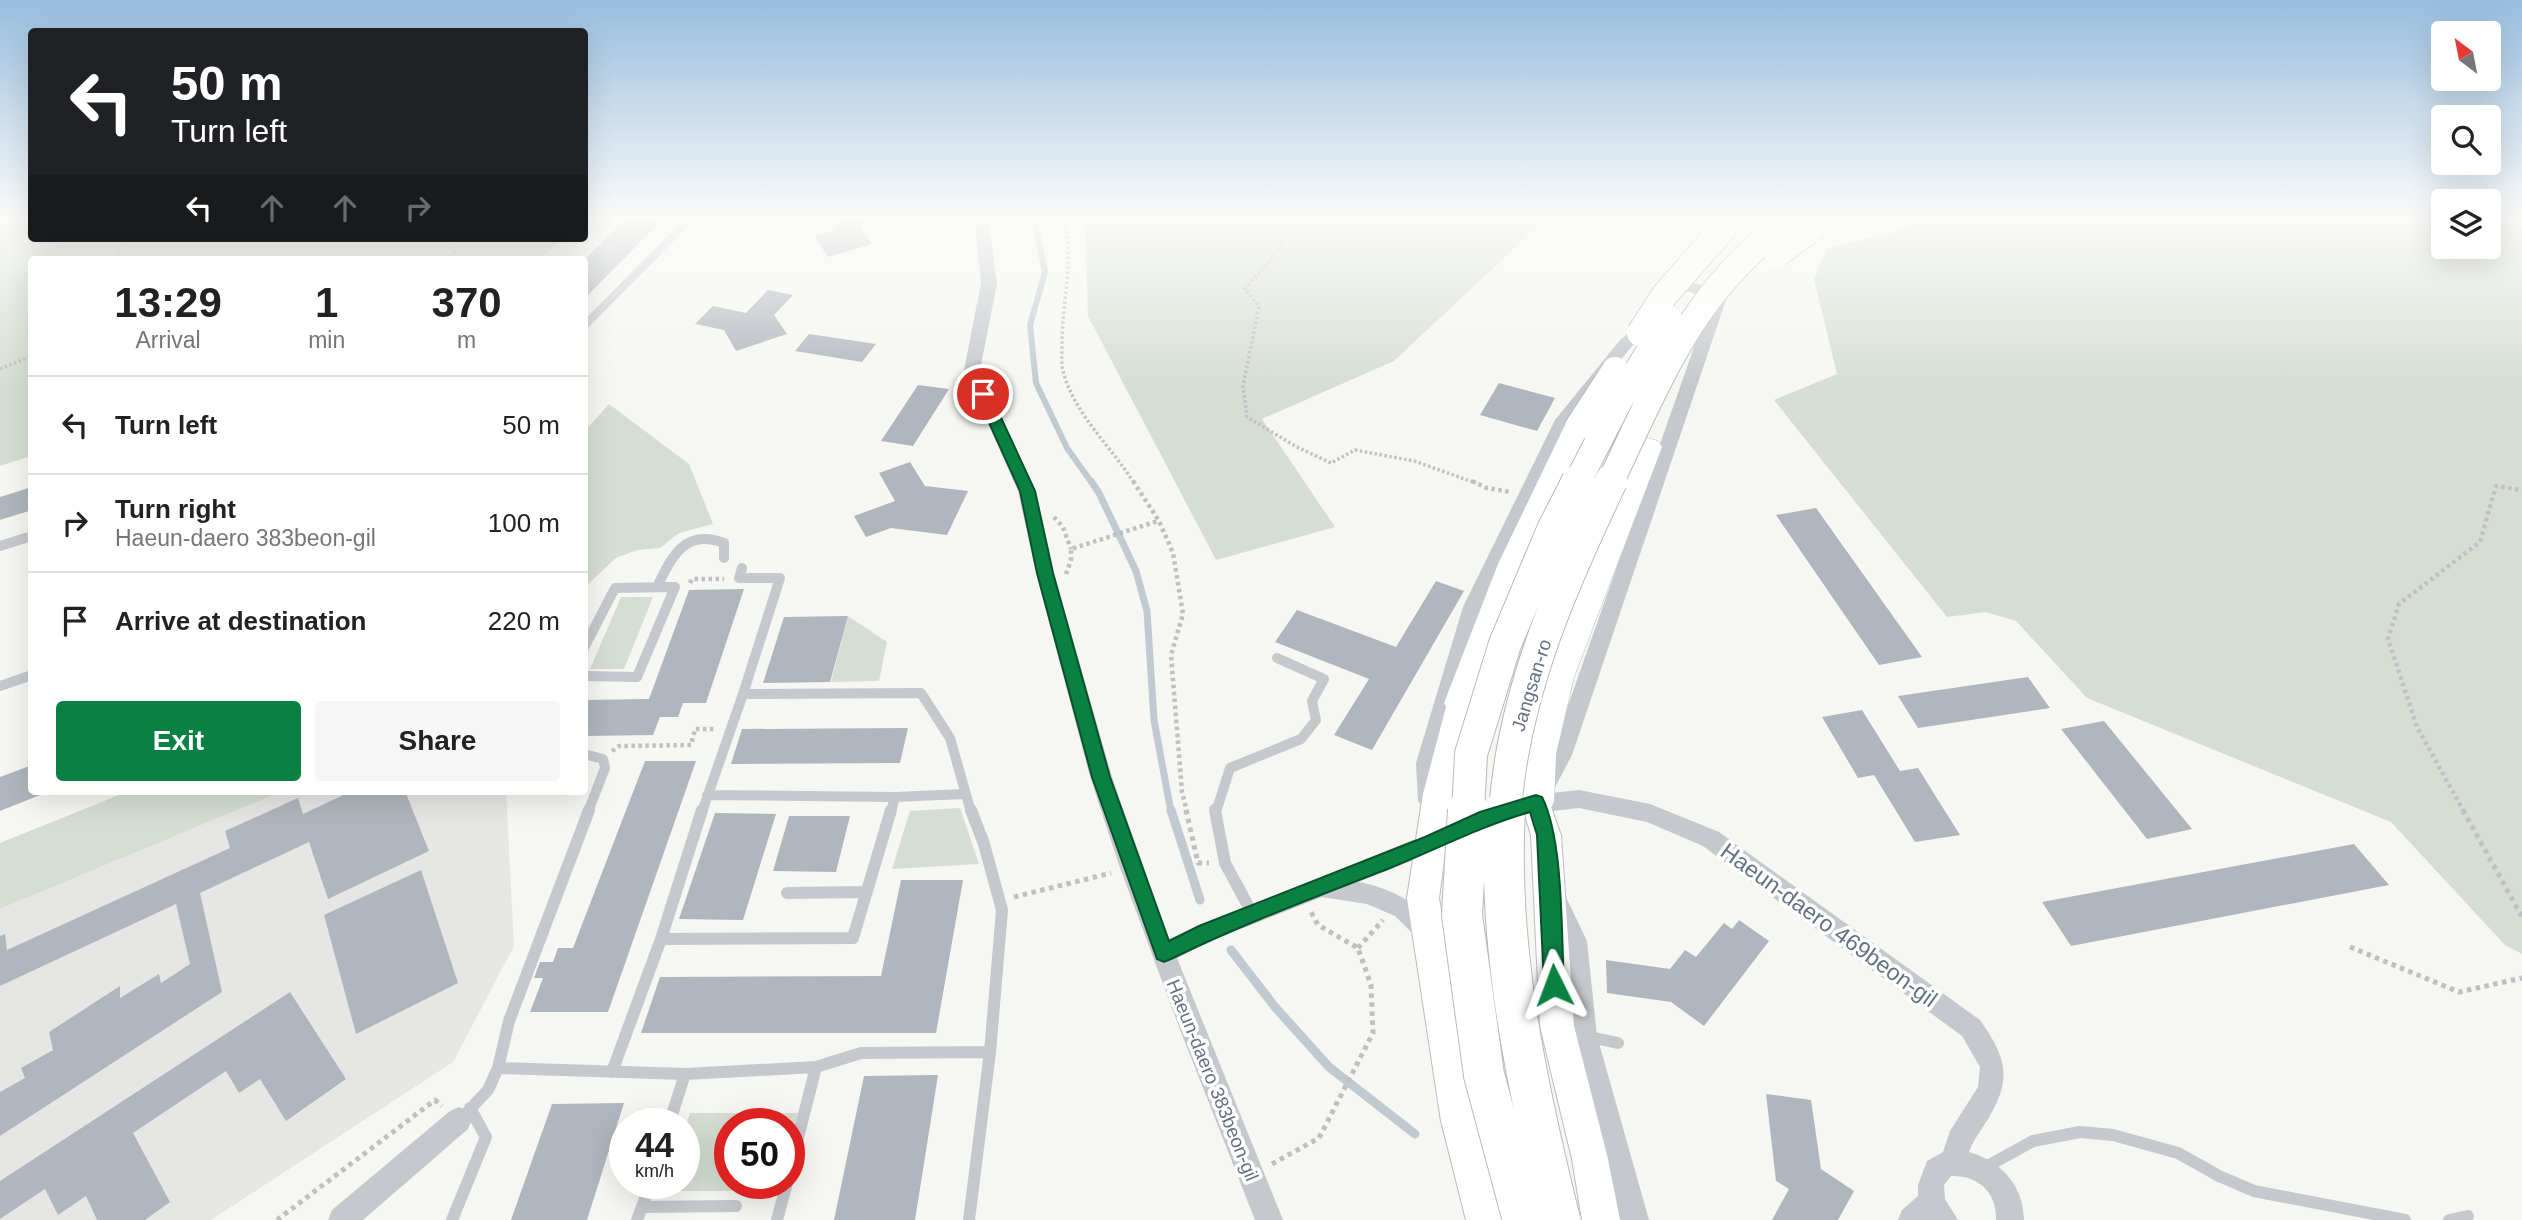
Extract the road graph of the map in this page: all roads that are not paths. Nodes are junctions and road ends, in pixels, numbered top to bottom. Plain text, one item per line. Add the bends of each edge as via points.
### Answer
1 (635, 274) edge
2 (988, 274) edge
3 (1683, 274) edge
4 (1699, 274) edge
5 (1703, 274) edge
6 (1729, 274) edge
7 (1743, 274) edge
8 (1753, 274) edge
9 (1689, 287) junction
10 (1718, 296) junction
11 (588, 322) edge
12 (28, 537) edge
13 (0, 546) edge
14 (724, 558) dead end
15 (741, 573) road end
16 (657, 587) junction
17 (588, 640) edge
18 (1277, 658) dead end
19 (28, 676) edge
20 (588, 676) edge
21 (0, 686) edge
22 (743, 694) junction
23 (1461, 703) joint
24 (588, 755) edge
25 (964, 794) junction
26 (707, 795) junction
27 (895, 797) junction
28 (1536, 803) junction
29 (1432, 843) junction
30 (1548, 884) junction
31 (866, 892) junction
32 (1312, 892) junction
33 (787, 893) dead end
34 (1252, 915) junction
35 (1429, 936) junction
36 (661, 939) junction
37 (1164, 953) junction
38 (1585, 1036) junction
39 (1618, 1043) dead end
40 (990, 1052) junction
41 (498, 1068) junction
42 (816, 1068) junction
43 (612, 1072) junction
44 (685, 1074) junction
45 (674, 1108) edge
46 (805, 1111) edge
47 (465, 1114) junction
48 (1590, 1159) junction
49 (1969, 1166) junction
50 (783, 1199) edge
51 (736, 1206) dead end
52 (1938, 1211) edge
53 (640, 1213) edge
54 (2468, 1216) dead end
55 (2013, 1218) edge
56 (342, 1220) edge
57 (452, 1220) edge
58 (777, 1220) edge
59 (969, 1220) edge
60 (1269, 1220) edge
61 (1485, 1220) edge
62 (1523, 1220) edge
63 (1560, 1220) edge
64 (1601, 1220) edge
65 (1612, 1220) edge
66 (1634, 1220) edge
67 (1912, 1220) edge
68 (2405, 1220) edge
69 (2449, 1220) edge

1 - 11 lane
2 - 37 street, Haeun-daero 383beon-gil via 972,370 1027,491 1101,777
3 - 23 highway, bridge via 1578,427 1513,564
4 - 9 street
5 - 62 highway, Jangsan-ro, bridge via 1675,309 1619,401 1542,555 1505,644 1471,754 1462,915 1484,1076
6 - 63 highway, Jangsan-ro, bridge via 1677,345 1569,575 1536,659 1513,744 1503,822 1505,924 1517,1020
7 - 10 street
8 - 28 highway, bridge via 1730,295 1692,351 1648,447 1558,677 1539,754
9 - 10 street
9 - 29 street via 1626,343 1563,420 1526,494 1474,607 1427,763
10 - 28 street via 1561,755
12 - 13 lane
14 - 16 lane via 724,543 715,538 687,543 675,552
15 - 22 lane via 780,578
16 - 17 lane via 615,588
16 - 20 lane via 674,587 637,677
18 - 34 lane via 1324,679 1312,701 1316,720 1301,738 1230,768 1215,809 1225,863
19 - 21 lane
22 - 25 lane via 921,693 950,738
22 - 26 lane
23 - 29 main road via 1438,794
24 - 41 lane via 603,759 605,768 509,1021
25 - 27 lane
25 - 40 lane via 1002,910
26 - 27 lane
26 - 36 lane
27 - 31 lane
28 - 29 street via 1486,817
28 - 30 main road via 1546,835
28 - 49 street, Haeun-daero 469beon-gil via 1578,799 1650,813 1712,839 1971,1028 1992,1060 1994,1076 1990,1091 1954,1147
29 - 32 street
29 - 35 main road via 1423,898
30 - 38 street via 1575,941
30 - 48 main road via 1557,1026
31 - 33 lane
31 - 36 lane via 853,938
32 - 34 street
32 - 35 street via 1370,894 1403,909
34 - 37 street
35 - 61 main road via 1459,1121
36 - 43 lane
37 - 60 street, Haeun-daero 383beon-gil
38 - 39 lane
38 - 66 street
40 - 42 lane via 861,1053
40 - 59 lane
41 - 43 lane
41 - 47 lane via 488,1090
42 - 44 lane
42 - 46 lane
43 - 44 lane
44 - 45 lane
47 - 56 street
47 - 57 lane via 486,1137
48 - 64 main road
48 - 65 main road
49 - 52 street via 1945,1164 1937,1170 1930,1189
49 - 55 street via 2003,1189
49 - 68 lane via 2033,1141 2080,1132 2113,1135 2178,1153 2254,1191
50 - 58 lane
51 - 53 lane
52 - 67 street
54 - 69 lane

